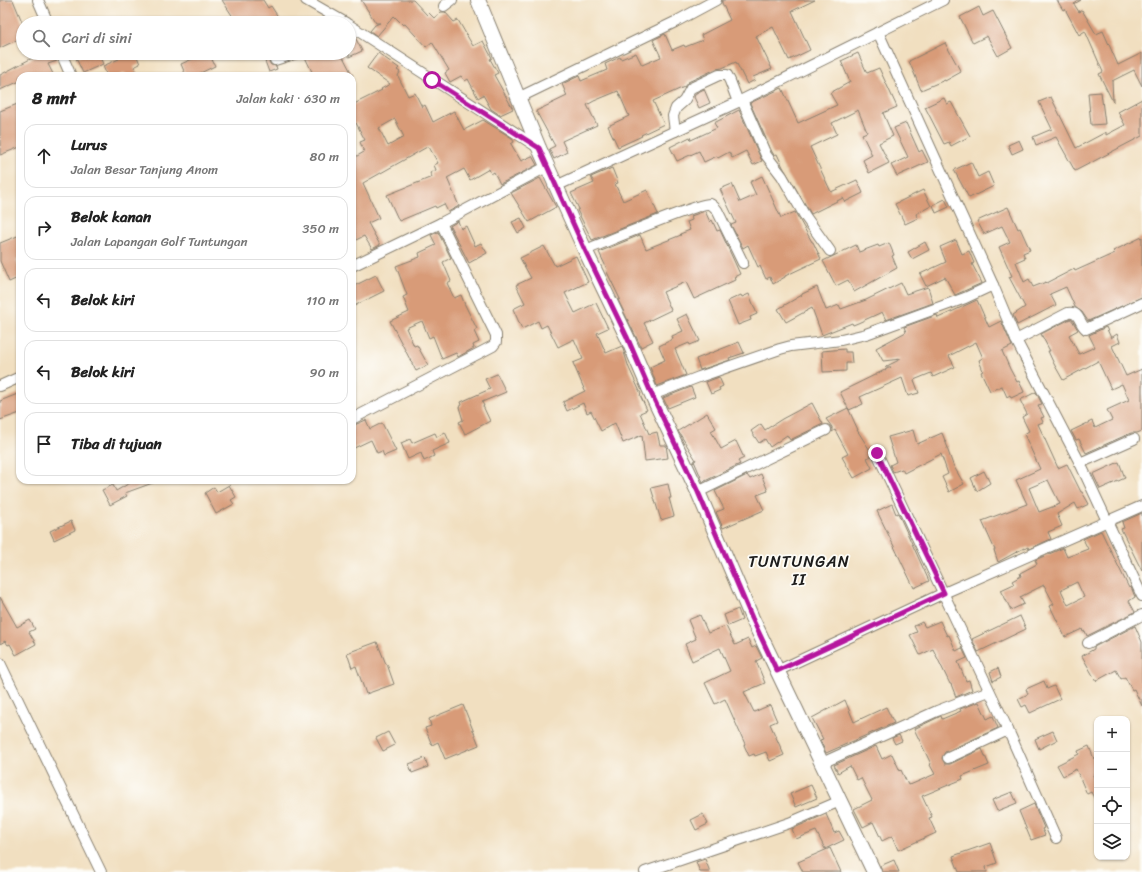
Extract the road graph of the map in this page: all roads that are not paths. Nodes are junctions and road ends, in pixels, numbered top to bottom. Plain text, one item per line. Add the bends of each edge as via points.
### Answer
1 (38, 0) edge
2 (306, 0) edge
3 (478, 0) edge
4 (716, 0) edge
5 (943, 0) edge
6 (45, 16) edge
7 (334, 16) edge
8 (356, 30) edge
9 (878, 32) junction
10 (64, 60) edge
11 (69, 72) edge
12 (518, 98) junction
13 (740, 101) junction
14 (675, 131) junction
15 (539, 148) junction
16 (548, 166) junction
17 (556, 186) junction
18 (441, 222) junction
19 (585, 250) junction
20 (830, 251) dead end
21 (743, 263) dead end
22 (356, 264) edge
23 (993, 285) junction
24 (1142, 303) edge
25 (1016, 340) junction
26 (16, 379) edge
27 (0, 386) edge
28 (652, 395) junction
29 (356, 416) edge
30 (826, 430) dead end
31 (1134, 439) dead end
32 (877, 453) dead end
33 (1080, 463) junction
34 (698, 492) junction
35 (1142, 506) edge
36 (1108, 522) junction
37 (944, 593) junction
38 (1142, 596) edge
39 (1142, 615) edge
40 (1088, 643) dead end
41 (0, 663) edge
42 (777, 671) junction
43 (989, 691) junction
44 (1008, 730) junction
45 (948, 758) dead end
46 (822, 763) junction
47 (840, 801) junction
48 (1056, 838) dead end
49 (101, 872) edge
50 (645, 872) edge
51 (874, 872) edge

1 - 6 street
2 - 7 street
3 - 12 street
4 - 12 street
5 - 9 street
8 - 15 street
9 - 13 street
9 - 23 street
10 - 11 street
12 - 15 street
13 - 14 street
13 - 14 street via 727,75 719,75 688,91 684,101 672,116
13 - 20 street via 766,155
14 - 17 street
15 - 16 street
16 - 17 street
16 - 18 street
17 - 19 street
18 - 22 street
18 - 29 street via 496,335 496,342 493,346
19 - 21 street via 708,204 717,210
19 - 28 street
23 - 25 street
23 - 28 street via 965,298 866,334 780,349
24 - 25 street via 1086,329 1076,314 1068,313
25 - 33 street
26 - 27 street
28 - 34 street
30 - 34 street
31 - 33 street
32 - 37 street
33 - 36 street
34 - 42 street
35 - 36 street
36 - 37 street
36 - 38 street
37 - 42 street
37 - 43 street
39 - 40 street
41 - 49 street
42 - 46 street
43 - 44 street
43 - 46 street via 937,711
44 - 45 street
44 - 48 street
46 - 47 street
47 - 50 street via 789,823
47 - 51 street

